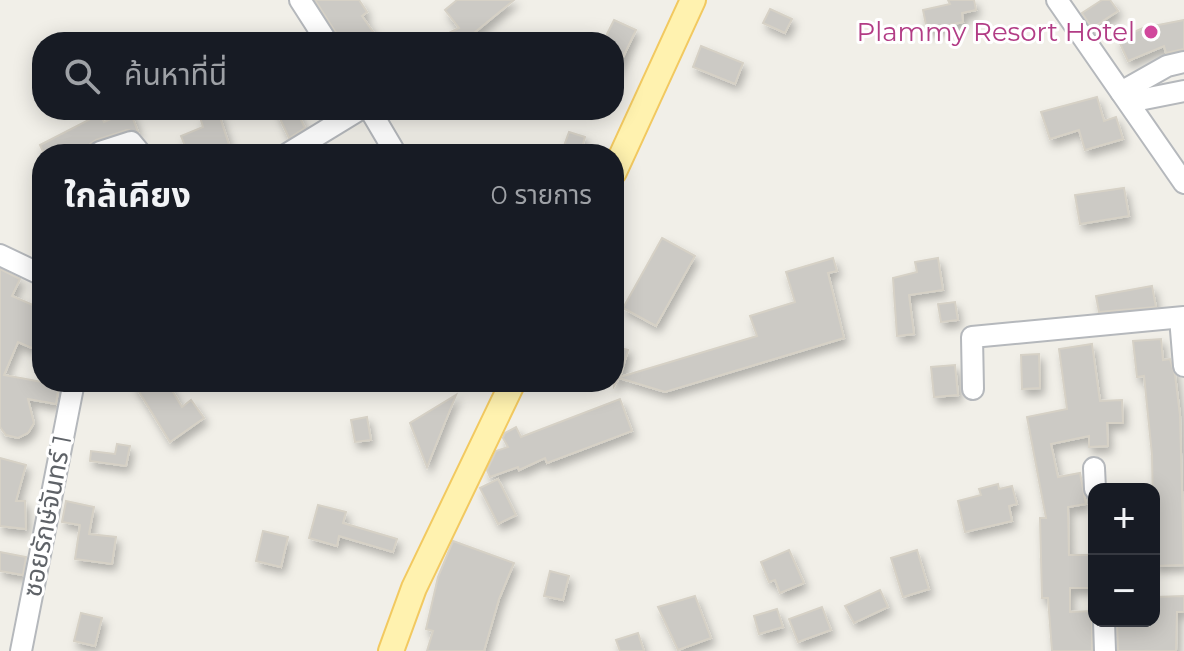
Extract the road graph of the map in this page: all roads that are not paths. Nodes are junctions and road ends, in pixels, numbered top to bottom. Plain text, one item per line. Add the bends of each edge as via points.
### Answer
1 (300, 0) edge
2 (693, 0) edge
3 (1057, 0) edge
4 (321, 32) edge
5 (1184, 62) edge
6 (1184, 91) edge
7 (1125, 97) junction
8 (343, 120) edge
9 (376, 120) edge
10 (303, 144) edge
11 (390, 144) edge
12 (624, 150) edge
13 (1184, 183) edge
14 (0, 255) edge
15 (32, 270) edge
16 (1182, 318) edge
17 (1184, 366) edge
18 (973, 389) dead end
19 (72, 392) edge
20 (508, 392) edge
21 (1094, 468) dead end
22 (1095, 483) edge
23 (1104, 627) edge
24 (21, 651) edge
25 (391, 651) edge
26 (1105, 651) edge

1 - 4 street
2 - 12 main road
3 - 7 street
5 - 7 street via 1167,66
6 - 7 street
7 - 13 street
8 - 10 street
9 - 11 street
14 - 15 street
16 - 17 street
16 - 18 street via 972,337
19 - 24 street, ซอยรักษ์จันทร์ 1
20 - 25 main road via 414,588
21 - 22 street
23 - 26 street

